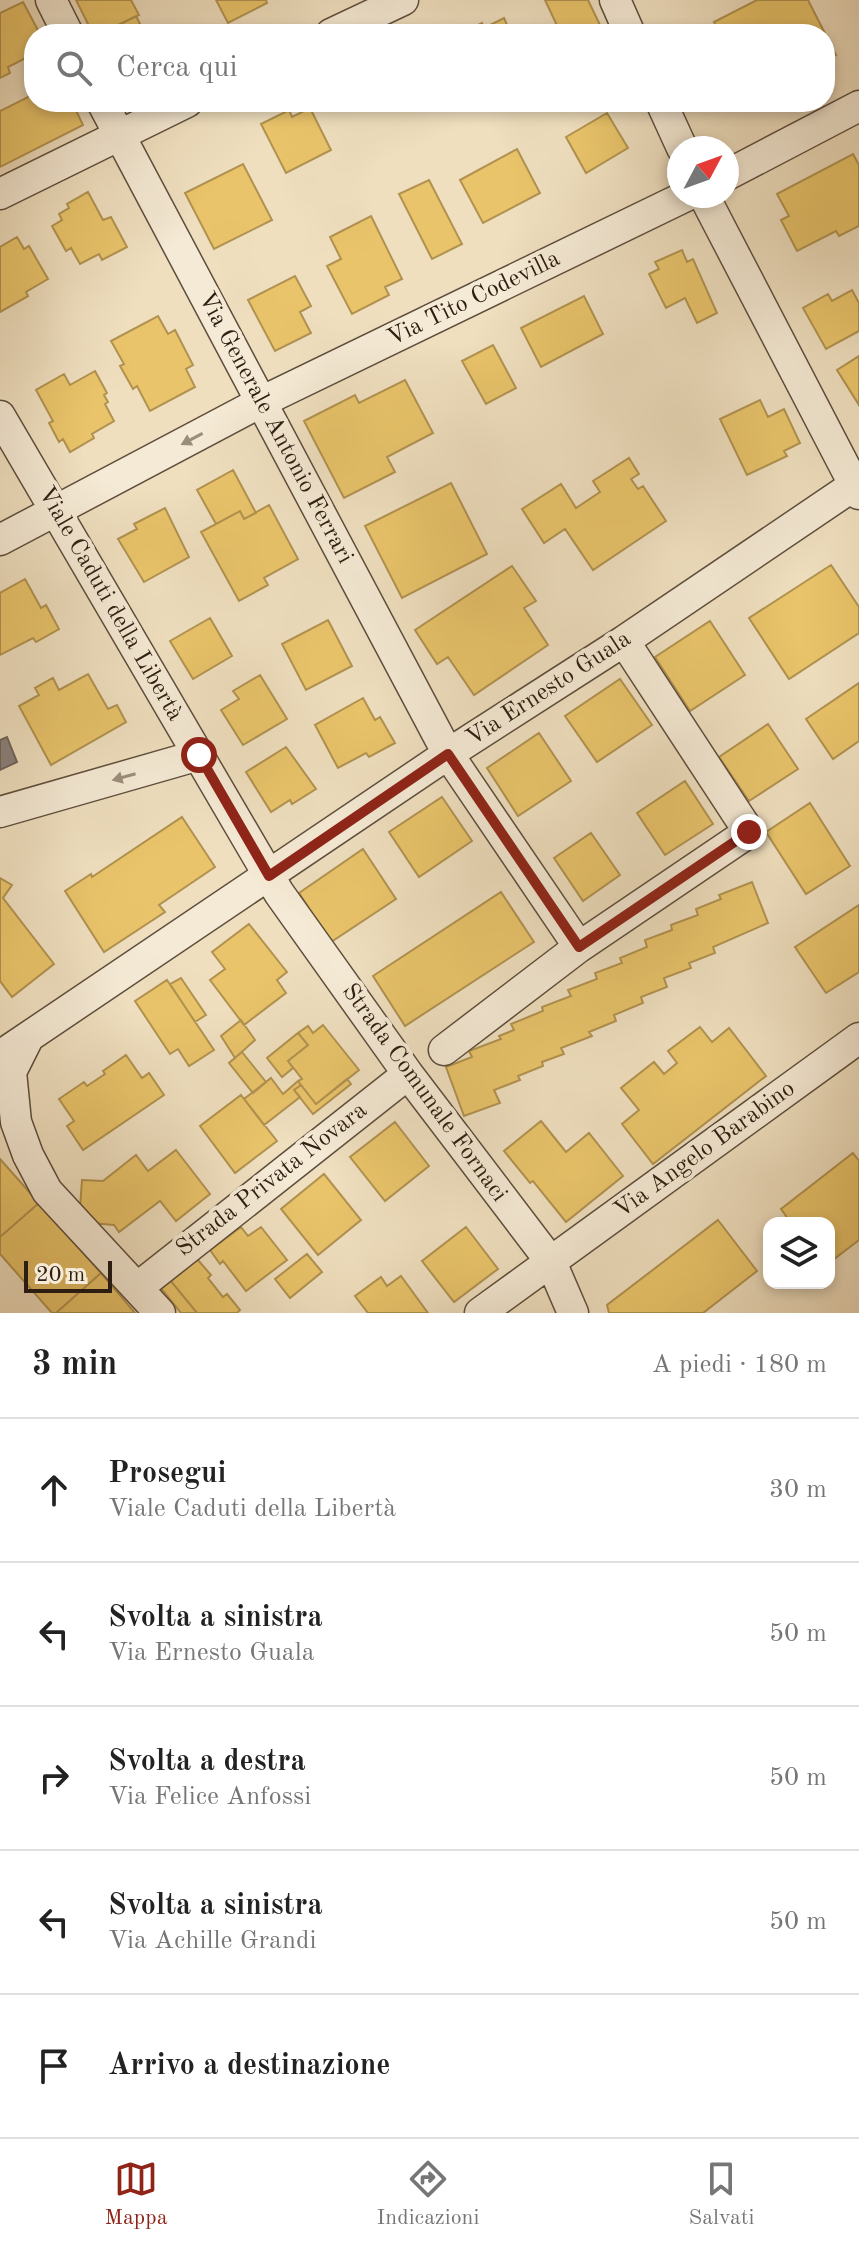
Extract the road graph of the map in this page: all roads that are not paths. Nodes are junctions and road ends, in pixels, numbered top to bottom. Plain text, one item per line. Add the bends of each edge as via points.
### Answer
1 (51, 0) edge
2 (403, 0) edge
3 (615, 0) edge
4 (63, 24) edge
5 (352, 24) edge
6 (626, 24) edge
7 (859, 106) edge
8 (107, 112) edge
9 (165, 112) edge
10 (666, 112) edge
11 (118, 134) junction
12 (677, 136) edge
13 (739, 169) edge
14 (0, 194) edge
15 (667, 205) edge
16 (710, 208) edge
17 (261, 402) junction
18 (0, 416) edge
19 (858, 487) edge
20 (55, 511) junction
21 (0, 540) edge
22 (624, 641) junction
23 (448, 754) junction
24 (199, 755) junction
25 (0, 812) edge
26 (269, 876) junction
27 (579, 947) junction
28 (28, 1038) junction
29 (859, 1038) edge
30 (444, 1050) dead end
31 (0, 1056) edge
32 (408, 1074) junction
33 (551, 1262) junction
34 (137, 1288) junction
35 (160, 1313) edge
36 (480, 1313) edge
37 (573, 1313) edge

1 - 4 street
2 - 5 street
3 - 6 street
7 - 13 street
8 - 11 street, Via Generale Antonio Ferrari
9 - 11 street
10 - 12 street
11 - 14 street
11 - 17 street, Via Generale Antonio Ferrari
15 - 17 street, Via Tito Codevilla
16 - 19 street
17 -> 20 street, Via Tito Codevilla
17 - 23 street, Via Generale Antonio Ferrari
18 - 20 street, Viale Caduti della Libertà
19 - 22 street, Via Ernesto Guala
20 - 21 street, Via Tito Codevilla
20 - 24 street, Viale Caduti della Libertà
22 - 23 street, Via Ernesto Guala
22 - 27 street via 749,832
23 - 26 street, Via Ernesto Guala
23 - 27 street, Via Generale Antonio Ferrari
24 -> 25 street
24 - 26 street, Viale Caduti della Libertà
26 - 28 street, Via Ernesto Guala
26 - 32 street, Strada Comunale Fornaci
27 - 30 street
28 - 31 street, Via Ernesto Guala
28 - 34 street via 11,1072 16,1122 28,1155 47,1191
29 - 33 street, Via Angelo Barabino
32 - 33 street, Strada Comunale Fornaci
32 - 34 street, Strada Privata Novara
33 - 36 street, Via Angelo Barabino
33 - 37 street, Strada Comunale Fornaci
34 - 35 street

